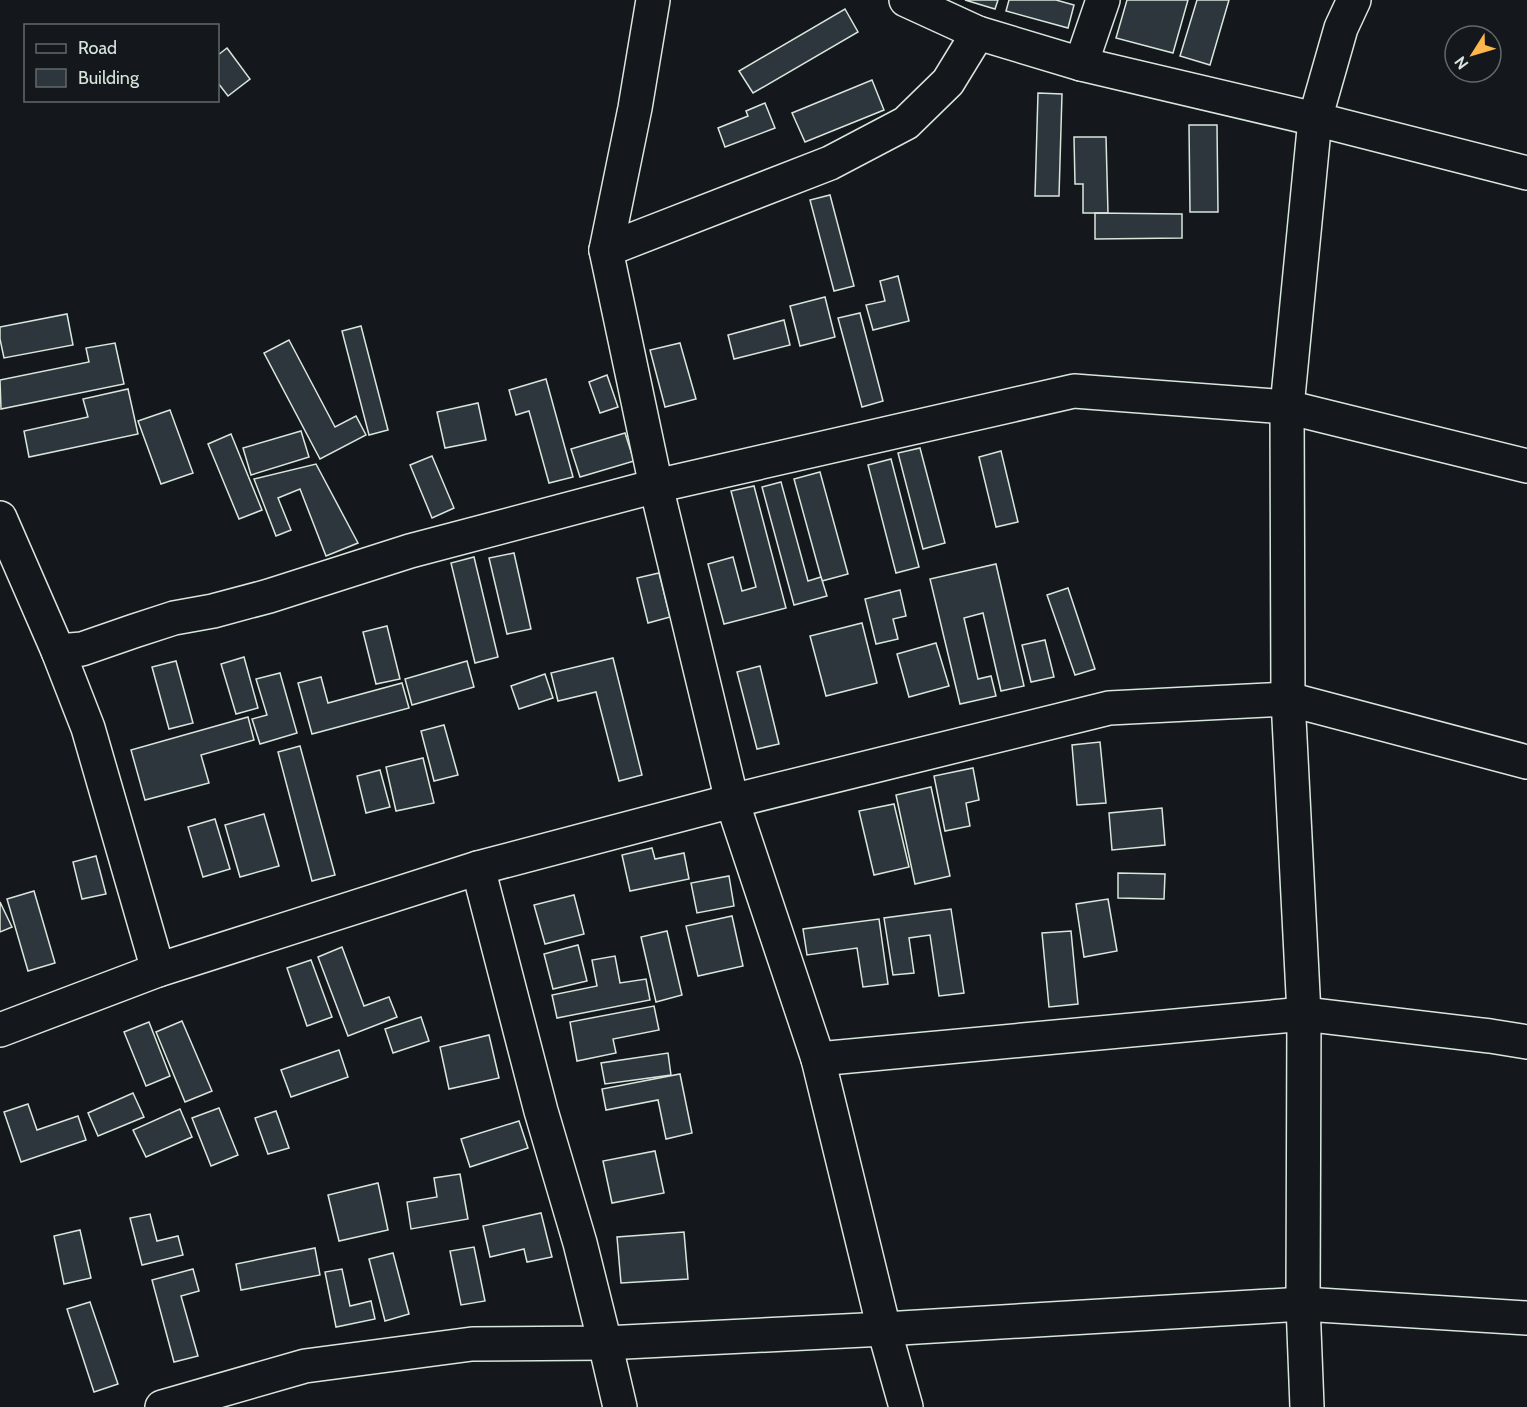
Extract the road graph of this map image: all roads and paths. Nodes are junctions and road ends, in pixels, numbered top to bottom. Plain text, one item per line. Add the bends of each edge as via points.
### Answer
1 (653, 0) edge
2 (906, 0) edge
3 (1103, 0) edge
4 (1354, 0) edge
5 (978, 33) junction
6 (1081, 64) junction
7 (1315, 119) junction
8 (1527, 173) edge
9 (606, 250) junction
10 (1287, 407) junction
11 (1527, 466) edge
12 (656, 486) junction
13 (0, 518) edge
14 (58, 651) junction
15 (1288, 699) junction
16 (1527, 762) edge
17 (732, 801) junction
18 (478, 868) junction
19 (158, 970) junction
20 (1304, 1014) junction
21 (0, 1030) edge
22 (1527, 1042) edge
23 (818, 1059) junction
24 (1303, 1304) junction
25 (1527, 1318) edge
26 (884, 1329) junction
27 (606, 1343) junction
28 (162, 1407) edge
29 (620, 1407) edge
30 (906, 1407) edge
31 (1307, 1407) edge

1 - 9 street
2 - 5 street
3 - 6 street
4 - 7 street via 1341,28
5 - 6 street
5 - 9 street via 948,82 906,123 830,163
6 - 7 street
7 - 8 street
7 - 10 street
9 - 12 street
10 - 11 street
10 - 12 street via 1074,391
10 - 15 street
12 - 14 street via 410,551 269,596 164,621 82,649
12 - 17 street
13 - 14 street
14 - 19 street via 88,728
15 - 16 street
15 - 17 street via 1109,708
15 - 20 street
17 - 18 street
17 - 23 street
18 - 19 street
18 - 27 street
19 - 21 street
20 - 22 street
20 - 23 street
20 - 24 street
23 - 26 street
24 - 25 street
24 - 26 street
24 - 31 street
26 - 27 street
26 - 30 street
27 - 28 street via 472,1344 305,1366
27 - 29 street

